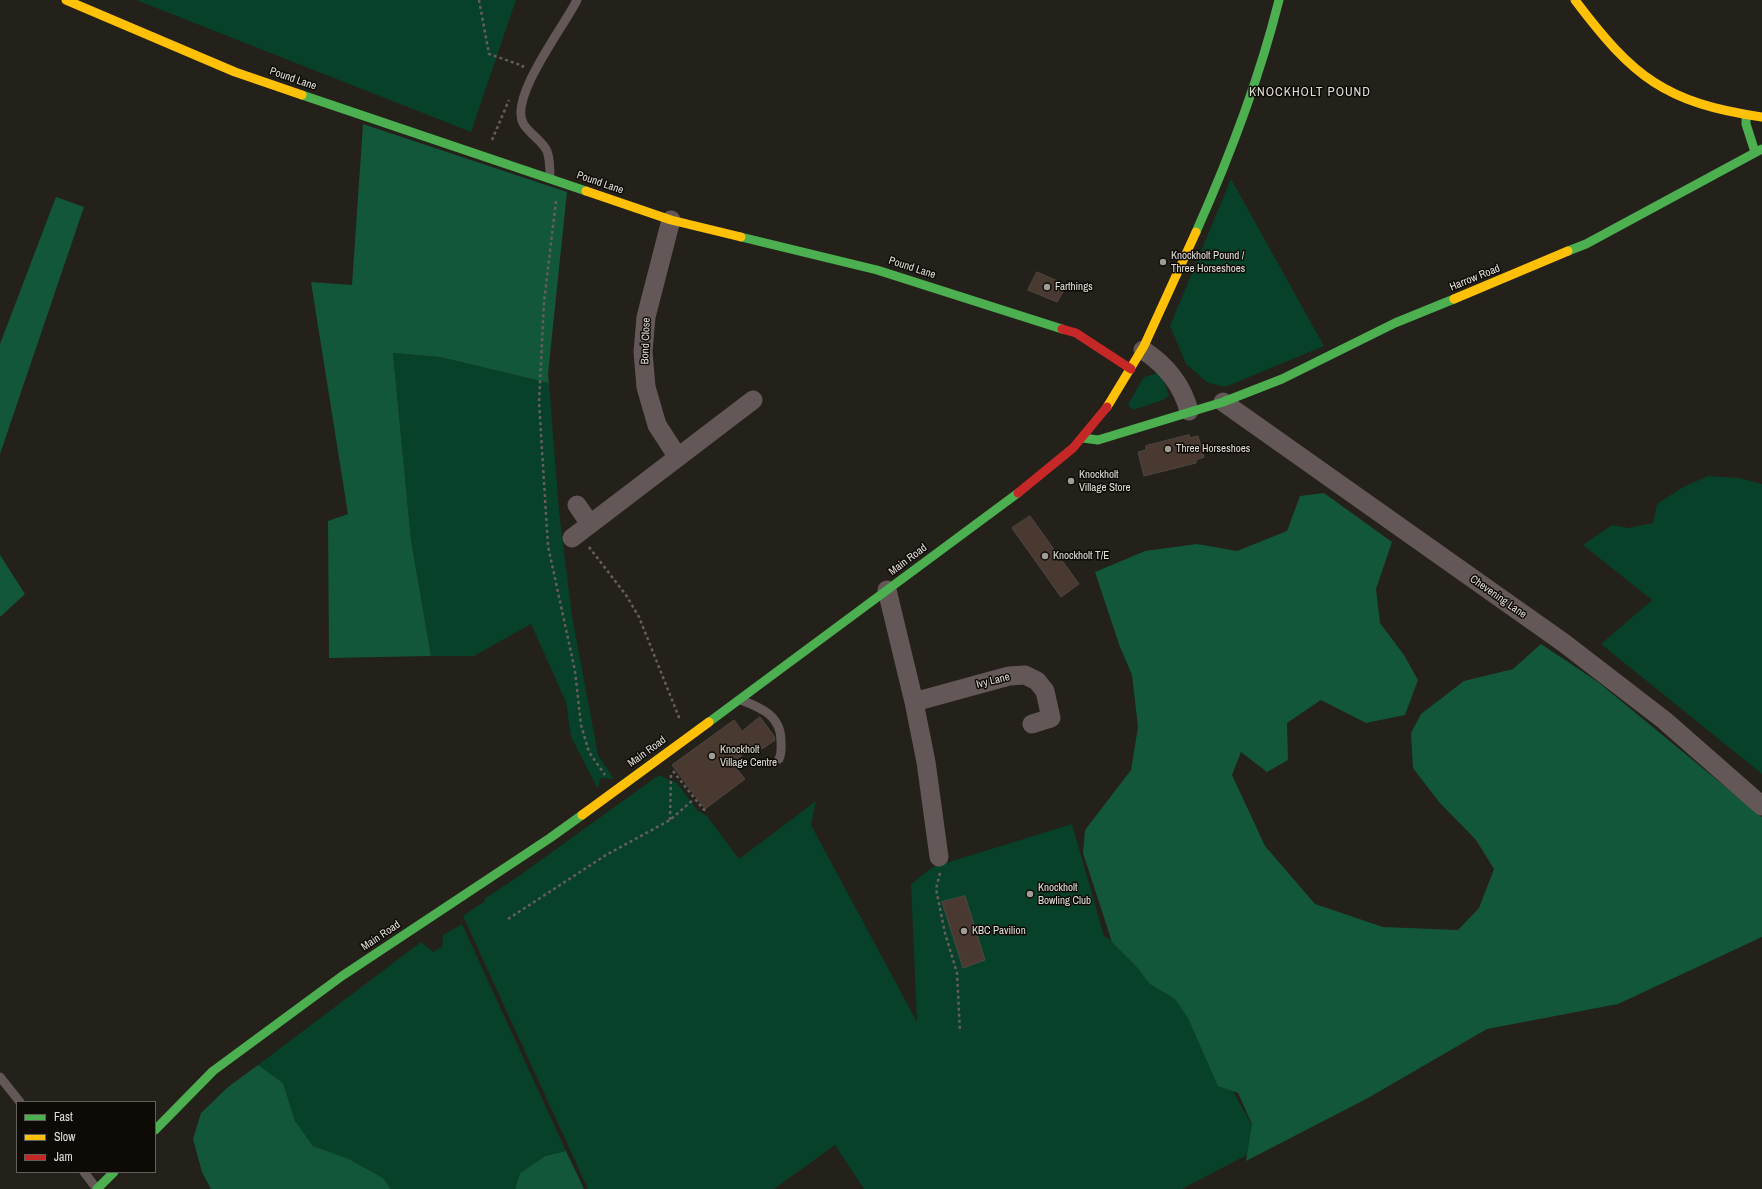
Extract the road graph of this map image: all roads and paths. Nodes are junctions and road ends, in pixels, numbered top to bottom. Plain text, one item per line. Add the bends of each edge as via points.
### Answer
1 (66, 0) edge
2 (480, 0) edge
3 (577, 0) edge
4 (1279, 0) edge
5 (1575, 0) edge
6 (520, 73) dead end
7 (511, 94) dead end
8 (1746, 115) junction
9 (1762, 117) edge
10 (1759, 151) edge
11 (485, 157) junction
12 (551, 179) junction
13 (560, 182) junction
14 (671, 220) junction
15 (1143, 350) junction
16 (1131, 369) junction
17 (1223, 402) junction
18 (748, 409) dead end
19 (1189, 411) junction
20 (1083, 438) junction
21 (677, 456) junction
22 (577, 505) dead end
23 (580, 532) junction
24 (887, 590) junction
25 (740, 699) junction
26 (914, 702) junction
27 (1032, 724) dead end
28 (691, 735) junction
29 (779, 760) dead end
30 (615, 790) junction
31 (694, 799) junction
32 (1762, 806) edge
33 (708, 812) dead end
34 (670, 820) junction
35 (939, 857) joint
36 (508, 919) dead end
37 (960, 1032) dead end
38 (0, 1078) edge
39 (19, 1101) edge
40 (156, 1129) edge
41 (85, 1173) edge
42 (113, 1173) edge
43 (97, 1189) edge

1 - 11 street, Pound Lane via 236,72
2 - 6 path via 489,54 523,66
3 - 12 lane via 526,89 520,110 522,122 546,150
4 - 15 street, Main Road via 1255,88 1238,136
5 - 8 street via 1608,44 1646,80 1701,106
7 - 11 path
8 - 9 street
8 - 10 street via 1746,124
10 - 17 street, Harrow Road via 1586,244 1395,323 1294,374
11 - 12 street, Pound Lane
12 - 13 street, Pound Lane
13 - 14 street, Pound Lane
13 - 30 path via 555,202 544,302 539,402 548,546 575,671 581,725 589,752
14 - 16 street, Pound Lane via 877,270 1061,328 1076,333
14 - 21 street, Bond Close via 646,317 643,352 646,387 657,425
15 - 16 street, Main Road
15 - 19 street via 1170,373 1183,392
16 - 20 street, Main Road
17 - 19 street, Harrow Road
17 - 32 street, Chevening Lane via 1564,643 1664,720
18 - 21 street
19 - 20 street, Harrow Road via 1098,440
20 - 24 street, Main Road via 1040,476
21 - 23 street
22 - 23 street
23 - 28 path via 639,617 658,660 675,709
24 - 25 street, Main Road
24 - 26 street
25 - 28 street, Main Road
25 - 29 lane via 758,706 771,714 775,720 781,736 782,753
26 - 27 street, Ivy Lane via 1009,676 1025,675 1037,681 1045,691 1051,718
26 - 35 street via 926,762
28 - 30 street, Main Road
30 - 40 street, Main Road via 550,838 342,976 213,1071
31 - 33 path
31 - 34 path
31 - 34 path via 670,768
34 - 36 path via 606,856
35 - 37 path via 941,871 936,889 957,973
38 - 39 lane
41 - 43 lane
42 - 43 street

